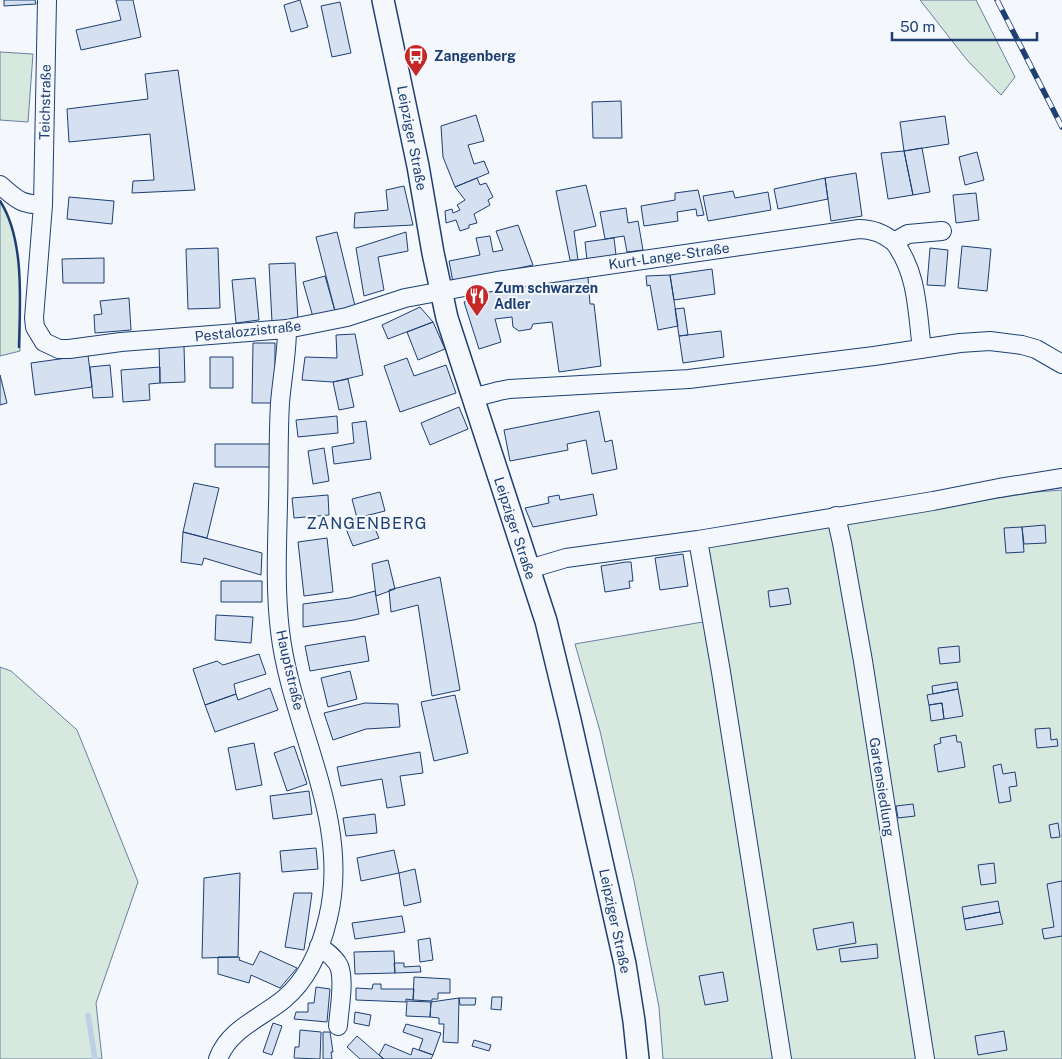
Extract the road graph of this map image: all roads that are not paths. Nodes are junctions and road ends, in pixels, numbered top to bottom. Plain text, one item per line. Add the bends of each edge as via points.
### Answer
1 (47, 0) edge
2 (383, 0) edge
3 (0, 185) edge
4 (43, 205) junction
5 (942, 231) dead end
6 (894, 242) junction
7 (441, 291) junction
8 (287, 329) junction
9 (51, 347) joint
10 (922, 349) junction
11 (1062, 364) edge
12 (472, 398) junction
13 (1062, 478) edge
14 (836, 516) junction
15 (698, 540) junction
16 (529, 568) junction
17 (319, 946) junction
18 (338, 1026) dead end
19 (218, 1059) edge
20 (638, 1059) edge
21 (782, 1059) edge
22 (925, 1059) edge

1 - 4 street, Teichstraße
2 - 7 street, Leipziger Straße
3 - 4 street via 17,200
4 - 9 street, Teichstraße via 34,318 38,335
5 - 6 street via 908,234
6 - 7 street, Kurt-Lange-Straße via 878,232 858,229
6 - 10 street via 911,274
7 - 8 street, Pestalozzistraße
7 - 12 street, Leipziger Straße
8 - 9 street, Pestalozzistraße via 69,349
8 - 17 street, Hauptstraße via 280,404 278,610 282,649 319,781 333,850 333,885
10 - 11 street via 990,341 1022,344
10 - 12 street via 689,379 499,390
12 - 16 street, Leipziger Straße
13 - 14 street
14 - 15 street
14 - 22 street, Gartensiedlung via 861,652
15 - 16 street via 566,558
15 - 21 street
16 - 20 street, Leipziger Straße via 546,621 570,720 625,964
17 - 18 street via 332,956 341,976
17 - 19 street, Hauptstraße via 295,989 235,1033

